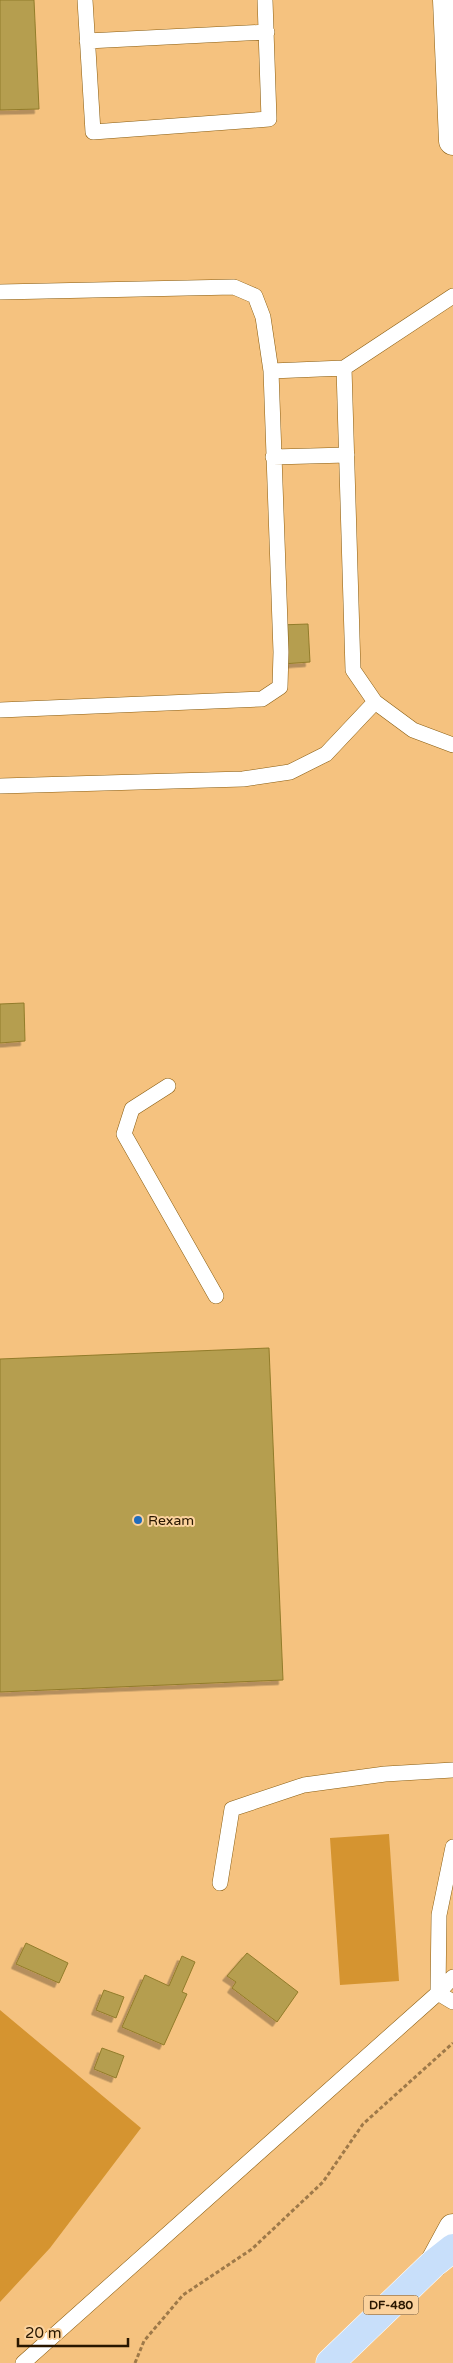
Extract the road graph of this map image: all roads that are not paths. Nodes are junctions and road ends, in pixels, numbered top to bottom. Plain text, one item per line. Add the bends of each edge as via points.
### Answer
1 (85, 0) edge
2 (265, 0) edge
3 (447, 0) edge
4 (268, 32) junction
5 (87, 41) junction
6 (453, 142) edge
7 (0, 292) edge
8 (453, 296) edge
9 (344, 368) junction
10 (271, 371) junction
11 (347, 455) junction
12 (274, 457) junction
13 (375, 702) junction
14 (0, 710) edge
15 (453, 745) edge
16 (0, 786) edge
17 (168, 1086) dead end
18 (216, 1296) dead end
19 (453, 1770) edge
20 (453, 1847) edge
21 (220, 1883) dead end
22 (453, 1977) edge
23 (438, 1993) junction
24 (453, 2002) edge
25 (453, 2228) edge
26 (444, 2255) edge
27 (23, 2363) edge
28 (330, 2363) edge

1 - 5 lane
2 - 4 lane
3 - 6 main road
4 - 5 lane
4 - 5 lane via 269,119 93,132
7 - 10 lane via 234,288 255,296 263,317
8 - 9 lane
9 - 10 lane
9 - 11 lane
10 - 12 lane
11 - 12 lane
11 - 13 lane via 353,670
12 - 14 lane via 280,687 262,699
13 - 15 lane via 413,730
13 - 16 lane via 326,754 290,772 243,779
17 - 18 lane via 132,1109 124,1134
19 - 21 lane via 385,1774 304,1785 232,1809
20 - 23 lane via 439,1915
22 - 23 lane
23 - 24 lane
23 - 27 lane
25 - 26 main road
26 - 28 main road, DF-480

